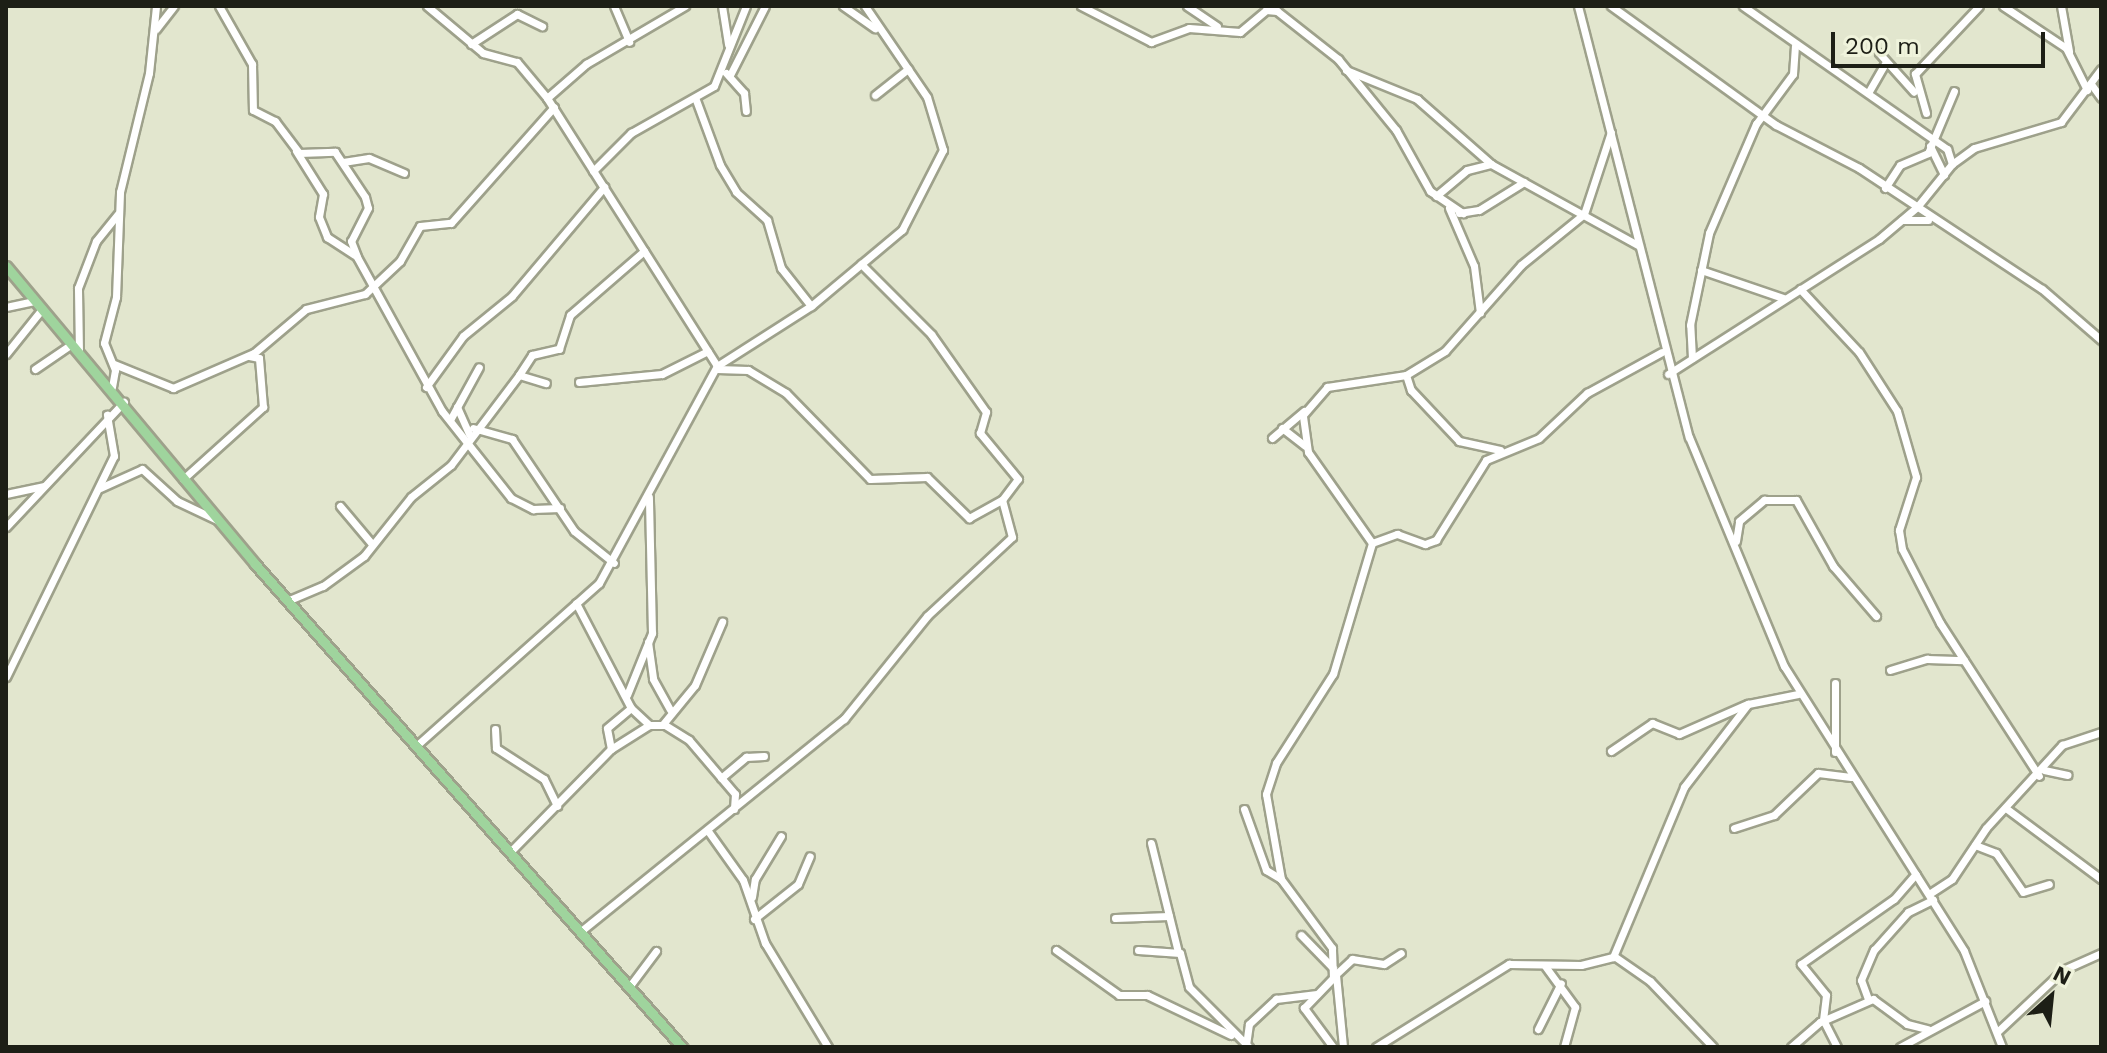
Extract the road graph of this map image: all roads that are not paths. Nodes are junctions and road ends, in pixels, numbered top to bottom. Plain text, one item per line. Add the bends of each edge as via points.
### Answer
1 (156, 6) edge
2 (174, 6) edge
3 (219, 6) edge
4 (427, 6) edge
5 (523, 6) edge
6 (614, 6) edge
7 (685, 6) edge
8 (722, 6) edge
9 (746, 6) edge
10 (765, 6) edge
11 (843, 6) edge
12 (865, 6) edge
13 (1081, 6) edge
14 (1289, 6) edge
15 (1611, 6) edge
16 (1743, 6) edge
17 (1979, 6) edge
18 (2003, 6) edge
19 (2061, 6) edge
20 (1190, 8) edge
21 (1581, 8) edge
22 (517, 14) junction
23 (1289, 19) junction
24 (542, 26) dead end
25 (1219, 27) junction
26 (875, 28) junction
27 (1189, 28) junction
28 (156, 29) junction
29 (629, 42) junction
30 (471, 44) junction
31 (728, 45) junction
32 (1795, 46) junction
33 (1879, 53) dead end
34 (2069, 53) junction
35 (1818, 62) junction
36 (1885, 63) junction
37 (1796, 66) junction
38 (908, 69) junction
39 (2101, 69) edge
40 (1346, 70) junction
41 (727, 73) junction
42 (2089, 87) junction
43 (1954, 91) dead end
44 (1868, 93) junction
45 (1915, 94) junction
46 (875, 95) dead end
47 (547, 98) junction
48 (2101, 98) edge
49 (696, 100) junction
50 (554, 107) junction
51 (746, 111) dead end
52 (1926, 113) dead end
53 (1763, 114) junction
54 (1611, 132) junction
55 (1930, 142) junction
56 (295, 149) junction
57 (1947, 149) junction
58 (1969, 150) junction
59 (343, 162) junction
60 (1491, 164) junction
61 (1952, 164) junction
62 (593, 171) junction
63 (404, 173) dead end
64 (1944, 175) junction
65 (1524, 182) junction
66 (604, 187) junction
67 (1885, 188) junction
68 (1436, 196) junction
69 (1445, 203) junction
70 (1914, 211) junction
71 (1453, 213) junction
72 (1463, 213) junction
73 (118, 214) junction
74 (1584, 214) junction
75 (1902, 220) junction
76 (1931, 220) junction
77 (1638, 245) junction
78 (644, 251) junction
79 (357, 257) junction
80 (861, 264) junction
81 (1701, 270) junction
82 (8, 273) edge
83 (1800, 289) junction
84 (372, 290) junction
85 (1783, 298) junction
86 (35, 301) junction
87 (811, 306) junction
88 (6, 307) edge
89 (42, 309) junction
90 (1480, 313) junction
91 (2101, 340) edge
92 (70, 345) junction
93 (708, 351) junction
94 (1662, 352) junction
95 (79, 353) junction
96 (6, 354) edge
97 (247, 356) junction
98 (1692, 358) junction
99 (114, 364) junction
100 (479, 367) dead end
101 (716, 368) junction
102 (35, 369) dead end
103 (1668, 374) junction
104 (519, 375) junction
105 (1406, 375) junction
106 (579, 382) dead end
107 (546, 383) dead end
108 (112, 387) junction
109 (426, 387) junction
110 (124, 402) junction
111 (457, 407) junction
112 (1305, 410) junction
113 (107, 415) junction
114 (450, 420) junction
115 (1282, 428) junction
116 (470, 433) junction
117 (1272, 438) dead end
118 (1305, 446) junction
119 (1503, 451) junction
120 (183, 479) junction
121 (44, 485) junction
122 (99, 489) junction
123 (6, 494) edge
124 (649, 495) junction
125 (1002, 500) junction
126 (340, 506) dead end
127 (560, 508) junction
128 (218, 521) junction
129 (6, 527) edge
130 (1372, 543) junction
131 (1735, 543) junction
132 (372, 544) junction
133 (614, 563) junction
134 (287, 601) junction
135 (576, 603) junction
136 (1876, 616) dead end
137 (722, 622) dead end
138 (648, 642) junction
139 (1964, 660) junction
140 (1890, 670) dead end
141 (6, 677) edge
142 (1835, 683) dead end
143 (1798, 694) junction
144 (627, 695) junction
145 (1748, 704) junction
146 (631, 708) junction
147 (670, 710) junction
148 (663, 724) junction
149 (649, 725) junction
150 (495, 729) dead end
151 (2101, 732) edge
152 (416, 746) junction
153 (611, 749) junction
154 (1611, 751) dead end
155 (1835, 753) junction
156 (764, 756) dead end
157 (2042, 773) junction
158 (2067, 775) dead end
159 (1851, 777) junction
160 (721, 778) junction
161 (557, 806) junction
162 (734, 809) junction
163 (1244, 809) dead end
164 (2007, 809) junction
165 (1734, 828) dead end
166 (708, 831) junction
167 (781, 836) dead end
168 (1151, 843) dead end
169 (1975, 845) junction
170 (512, 850) junction
171 (810, 856) dead end
172 (1916, 874) junction
173 (1281, 879) junction
174 (2101, 879) edge
175 (2049, 884) dead end
176 (1931, 897) junction
177 (752, 898) junction
178 (1169, 916) junction
179 (1115, 918) dead end
180 (754, 919) junction
181 (581, 931) junction
182 (1301, 935) dead end
183 (1056, 950) dead end
184 (1138, 950) dead end
185 (656, 951) dead end
186 (1178, 952) junction
187 (1401, 953) dead end
188 (2101, 953) edge
189 (1614, 956) junction
190 (1545, 966) junction
191 (1334, 973) junction
192 (1561, 983) junction
193 (629, 987) junction
194 (1319, 993) junction
195 (1868, 999) junction
196 (1985, 1001) junction
197 (1823, 1020) junction
198 (1538, 1029) dead end
199 (1927, 1029) junction
200 (1997, 1032) junction
201 (1231, 1035) junction
202 (1248, 1046) edge
203 (682, 1047) edge
204 (828, 1047) edge
205 (1333, 1047) edge
206 (1343, 1047) edge
207 (1376, 1047) edge
208 (1564, 1047) edge
209 (1713, 1047) edge
210 (1791, 1047) edge
211 (1837, 1047) edge
212 (1900, 1047) edge
213 (2002, 1047) edge

1 - 28 street
2 - 28 street
3 - 56 street via 252,64 253,110 275,121
4 - 30 street
5 - 22 street
6 - 29 street
7 - 29 street
8 - 31 street
9 - 31 street
10 - 41 street
11 - 26 street
12 - 26 street
13 - 27 street via 1151,42
14 - 23 street
15 - 53 street
16 - 32 street
17 - 45 street via 1926,55 1914,77
18 - 34 street
19 - 34 street
20 - 25 street
20 - 27 street
21 - 54 street
22 - 24 street
22 - 30 street
23 - 25 street via 1270,9 1240,32
23 - 40 street
25 - 27 street
26 - 38 street
28 - 73 street
29 - 47 street via 586,64
30 - 47 street via 517,62
31 - 41 street
32 - 35 street
32 - 37 street
33 - 36 street
34 - 42 street
35 - 37 street
35 - 44 street
36 - 44 street
36 - 45 street
37 - 53 street
38 - 46 street
38 - 80 street via 932,109 944,157 902,230
39 - 42 street
40 - 60 street via 1417,99
40 - 68 street via 1396,130
41 - 49 street
41 - 51 street via 746,97
42 - 48 street
42 - 58 street via 2061,122
43 - 55 street
44 - 55 street
45 - 52 street
47 - 50 street
49 - 62 street via 631,133
49 - 87 street via 725,174 767,220 781,268
50 - 62 street
50 - 84 street via 449,225 420,226
53 - 67 street
53 - 81 street via 1709,233
54 - 74 street
54 - 77 street
55 - 57 street
55 - 64 street
55 - 67 street via 1900,165
56 - 59 street via 327,148
56 - 79 street via 323,194 319,217 327,237
57 - 58 street
57 - 61 street
58 - 61 street
59 - 63 street via 369,158
59 - 79 street via 368,208 351,241
60 - 65 street
60 - 68 street via 1467,170
61 - 64 street
62 - 66 street
64 - 70 street
65 - 72 street
65 - 74 street
66 - 78 street
66 - 109 street via 512,296 463,336
67 - 70 street
68 - 69 street
69 - 71 street
69 - 72 street
70 - 75 street
70 - 76 street
71 - 72 street
71 - 90 street via 1474,266
73 - 95 street via 96,241 78,288
73 - 99 street via 116,297 104,343
74 - 77 street
74 - 90 street via 1521,265
75 - 76 street
75 - 83 street
76 - 91 street via 2042,289
77 - 94 street
78 - 93 street
78 - 104 street via 570,315 559,349 532,355
79 - 84 street
80 - 87 street
80 - 125 street via 931,334 974,391 987,415 980,433 1018,479
81 - 85 street
81 - 98 street
82 - 86 main road
83 - 85 street
83 - 139 street via 1859,352 1898,413 1916,477 1898,540
84 - 97 street via 306,309
84 - 109 street
85 - 98 street
86 - 88 street
86 - 89 main road
87 - 101 street
89 - 92 main road
89 - 96 street
90 - 105 street via 1428,365
92 - 95 main road
92 - 102 street
93 - 101 street
93 - 106 street via 662,374
94 - 103 street
94 - 119 street via 1587,393 1539,438
95 - 108 main road
97 - 99 street via 173,388
97 - 120 street via 259,358 263,407
98 - 103 street
99 - 108 street
100 - 111 street
101 - 124 street
101 - 125 street via 748,370 774,384 870,479 927,477 969,518
103 - 131 street
104 - 107 street
104 - 116 street
105 - 112 street via 1327,387
105 - 119 street via 1411,390 1459,441
108 - 110 main road
109 - 114 street
110 - 113 street
110 - 120 main road
111 - 114 street
111 - 116 street
112 - 115 street
112 - 118 street
113 - 121 street
113 - 122 street via 114,456
114 - 116 street
115 - 117 street
115 - 118 street
116 - 127 street via 512,439
116 - 127 street via 511,498 533,509
116 - 132 street
118 - 130 street
119 - 130 street via 1477,470 1436,540 1422,543 1397,534
120 - 128 main road
121 - 123 street
121 - 129 street
122 - 128 street via 120,473 142,469 177,501
122 - 141 street
124 - 133 street
124 - 138 street
125 - 162 street via 1013,529 1008,543 927,616 844,719
126 - 132 street
127 - 133 street via 589,547
128 - 134 main road
130 - 173 street via 1333,674 1267,786
131 - 136 street via 1739,521 1764,500 1796,500 1833,566
131 - 143 street
132 - 134 street via 352,568
133 - 135 street
134 - 152 main road
135 - 144 street
135 - 152 street
137 - 147 street via 695,685
138 - 144 street
138 - 147 street via 653,679
139 - 140 street via 1927,659
139 - 157 street
142 - 155 street
143 - 145 street
143 - 155 street
144 - 146 street
145 - 154 street via 1679,734 1652,723
145 - 189 street via 1680,793
146 - 149 street
146 - 153 street via 608,724
147 - 148 street
148 - 149 street
148 - 160 street via 689,740
149 - 153 street
150 - 161 street via 496,748 544,779
151 - 157 street via 2065,742
152 - 170 main road
153 - 161 street
155 - 159 street
156 - 160 street via 746,757
157 - 158 street
157 - 164 street
159 - 165 street via 1814,774 1774,815
159 - 172 street
160 - 162 street via 735,794
161 - 170 street
162 - 166 street
163 - 173 street via 1266,870
164 - 169 street
164 - 174 street
166 - 177 street
166 - 181 street
167 - 177 street via 755,879
168 - 178 street
169 - 175 street via 1996,853 2023,892
169 - 176 street via 1952,879
170 - 181 main road
171 - 180 street via 798,884
172 - 176 street
172 - 197 street via 1894,899 1804,960 1801,971 1828,1001
173 - 191 street via 1332,948
176 - 195 street via 1905,915 1874,950 1861,980
176 - 196 street
177 - 180 street
178 - 179 street
178 - 186 street
180 - 204 street
181 - 193 main road
182 - 191 street
183 - 201 street via 1122,996 1147,995
184 - 186 street
185 - 193 street
186 - 201 street via 1189,987
187 - 191 street via 1384,964 1352,959
188 - 200 street via 2063,970
189 - 190 street
189 - 209 street via 1650,981
190 - 192 street
190 - 207 street via 1509,964
191 - 194 street
191 - 206 street
192 - 198 street
192 - 208 street via 1575,1007
193 - 203 main road
194 - 202 street via 1276,999 1249,1024
194 - 205 street via 1304,1010
195 - 197 street
195 - 199 street
196 - 199 street
196 - 200 street
197 - 210 street
197 - 211 street
199 - 212 street
200 - 213 street
201 - 202 street

